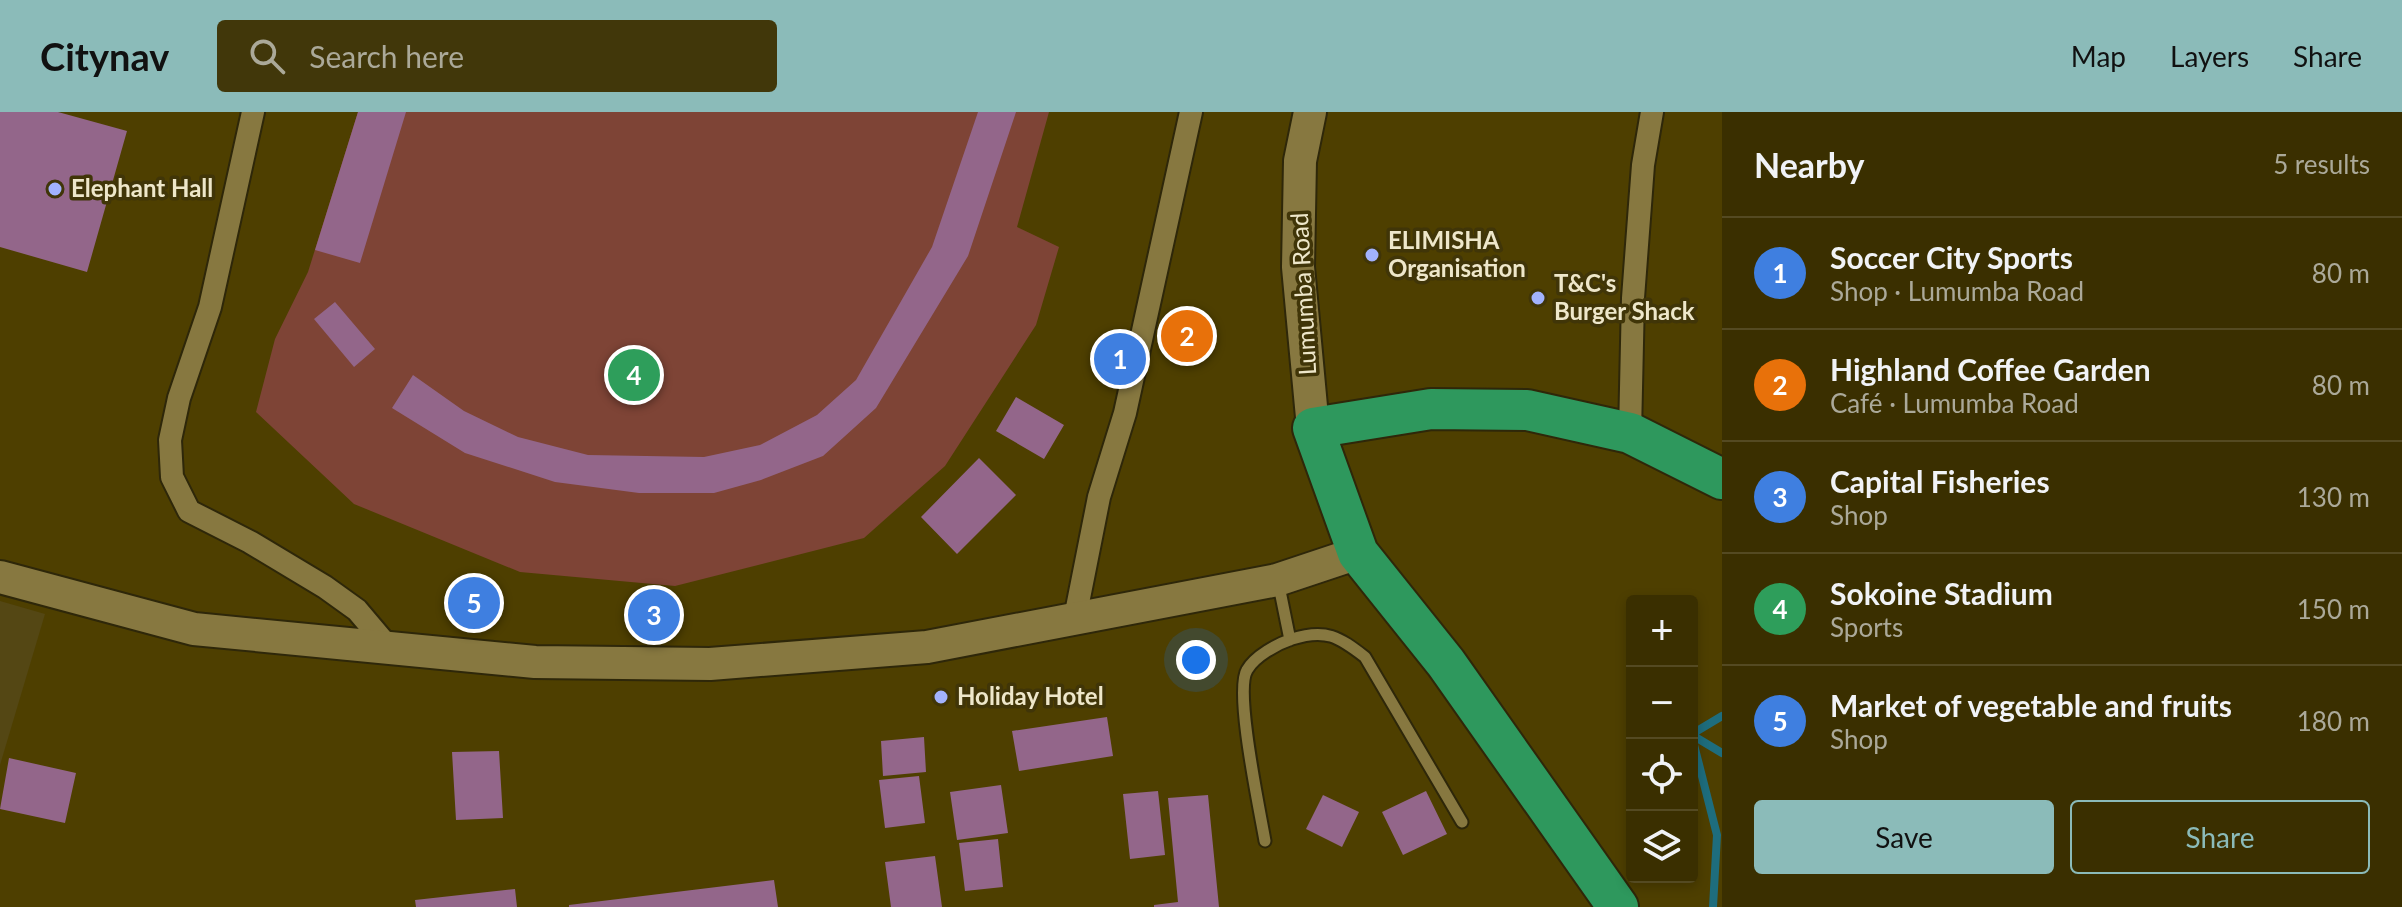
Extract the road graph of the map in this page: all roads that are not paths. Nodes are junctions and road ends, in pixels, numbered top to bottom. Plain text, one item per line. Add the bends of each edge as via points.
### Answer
1 (253, 112) edge
2 (1191, 112) edge
3 (1310, 112) edge
4 (1652, 112) edge
5 (1313, 428) junction
6 (1630, 433) junction
7 (1722, 479) edge
8 (1358, 553) junction
9 (0, 577) edge
10 (1277, 580) junction
11 (1075, 618) junction
12 (1290, 640) junction
13 (390, 649) junction
14 (1462, 822) dead end
15 (1265, 841) dead end
16 (1618, 907) edge

1 - 13 street via 210,307 179,398 170,440 172,477 189,511 325,587 357,610
2 - 11 street
3 - 5 street, Lumumba Road via 1300,161 1298,267
4 - 6 street via 1633,298
5 - 6 highway via 1431,409 1527,410
5 - 8 highway
6 - 7 highway
8 - 10 street
8 - 16 highway via 1446,663
9 - 13 street via 194,629
10 - 11 street
10 - 12 lane
11 - 13 street via 927,647 710,664 535,662
12 - 14 lane via 1314,634 1340,638 1365,657
12 - 15 lane via 1257,658 1245,672 1243,702

